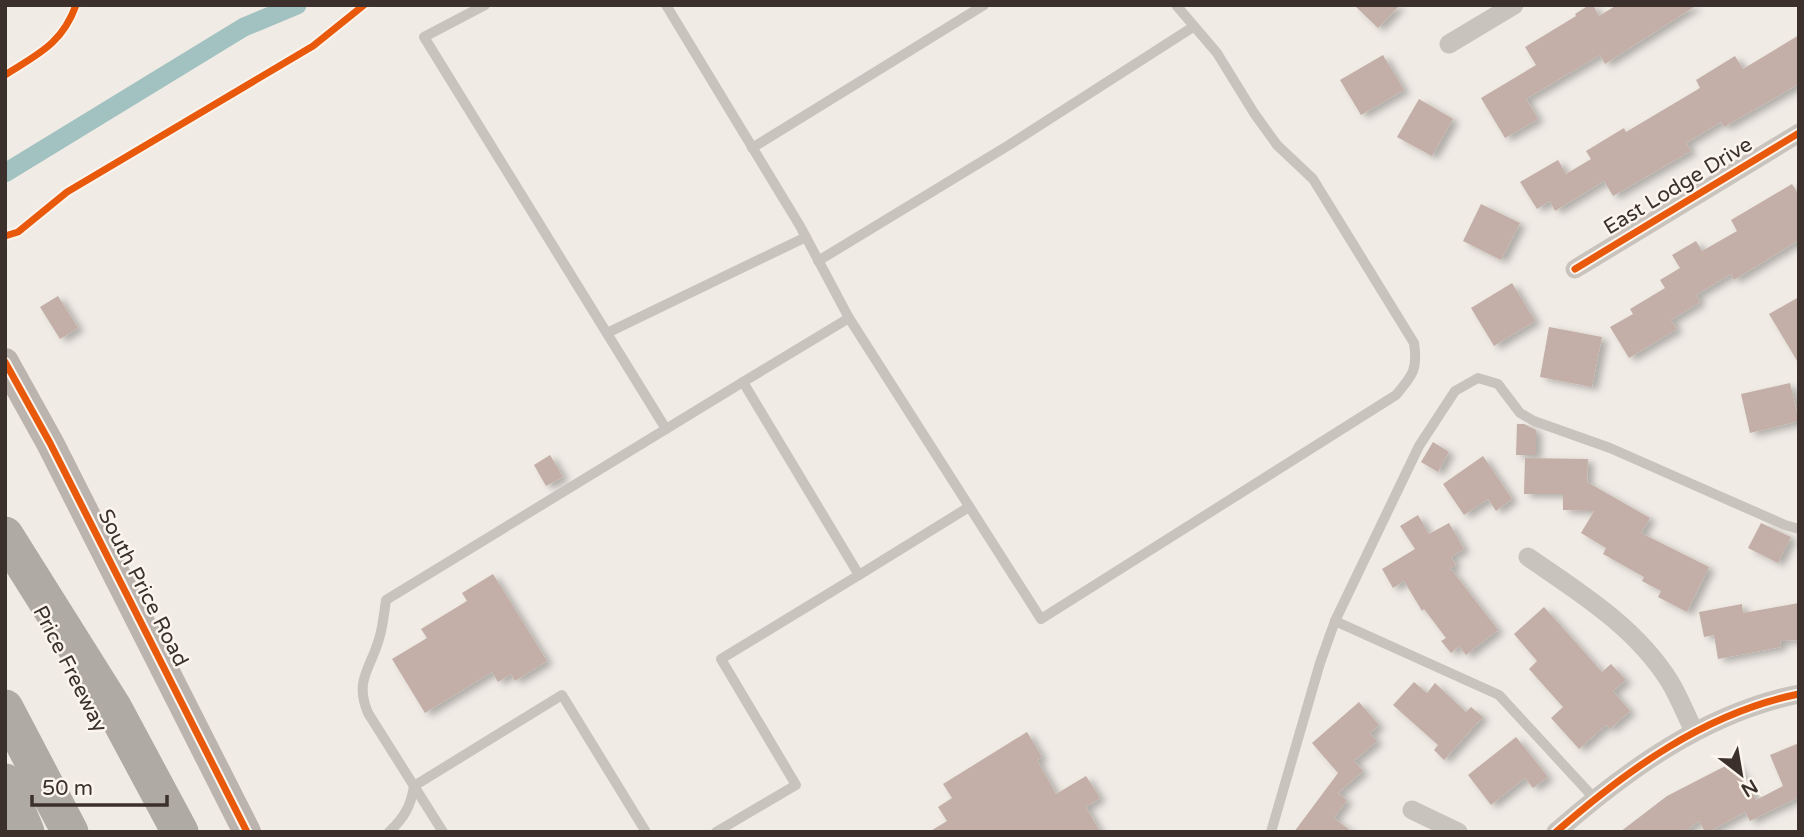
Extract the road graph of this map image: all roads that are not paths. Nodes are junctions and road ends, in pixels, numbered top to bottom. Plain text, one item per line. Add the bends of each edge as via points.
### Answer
1 (76, 5) edge
2 (485, 5) edge
3 (666, 5) edge
4 (984, 5) edge
5 (1176, 5) edge
6 (1514, 5) edge
7 (1193, 27) junction
8 (1449, 44) dead end
9 (5, 75) edge
10 (1799, 133) edge
11 (752, 148) junction
12 (806, 237) junction
13 (818, 261) junction
14 (1575, 270) dead end
15 (849, 318) junction
16 (607, 333) junction
17 (5, 362) edge
18 (743, 382) junction
19 (666, 429) junction
20 (969, 507) junction
21 (1799, 528) edge
22 (5, 535) edge
23 (5, 543) edge
24 (1528, 557) dead end
25 (859, 575) junction
26 (1335, 621) junction
27 (1799, 694) edge
28 (5, 708) edge
29 (1694, 731) junction
30 (5, 782) edge
31 (414, 786) junction
32 (1594, 798) junction
33 (1412, 810) dead end
34 (26, 832) edge
35 (70, 832) edge
36 (152, 832) edge
37 (180, 832) edge
38 (247, 832) edge
39 (389, 832) edge
40 (443, 832) edge
41 (646, 832) edge
42 (716, 832) edge
43 (1271, 832) edge
44 (1458, 832) edge
45 (1556, 832) edge

1 - 9 lane via 59,38
2 - 16 lane via 424,37
3 - 11 lane
4 - 11 lane
5 - 7 lane
6 - 8 street
7 - 13 lane
7 - 20 lane via 1217,53 1277,145 1313,179 1328,203 1414,343 1417,362 1411,377 1396,395 1041,619
10 - 14 street, East Lodge Drive
11 - 12 lane
12 - 13 lane
12 - 16 lane
13 - 15 lane
15 - 18 lane
15 - 20 lane
16 - 19 lane
17 - 38 main road, South Price Road
18 - 19 lane
18 - 25 lane
19 - 31 lane via 386,600 379,639 362,684 362,700
20 - 25 lane
21 - 26 lane via 1611,448 1534,421 1520,412 1498,384 1478,378 1455,391 1419,446
22 - 37 highway via 113,707
23 - 36 highway, Price Freeway
24 - 29 street via 1598,604 1638,642 1669,681
25 - 42 lane via 720,659 796,785
26 - 32 lane via 1499,695
26 - 43 lane
27 - 29 street via 1764,701
28 - 35 highway
29 - 32 street
30 - 34 highway
31 - 39 lane via 403,818
31 - 40 lane
31 - 41 lane via 562,695
32 - 45 street
33 - 44 street

